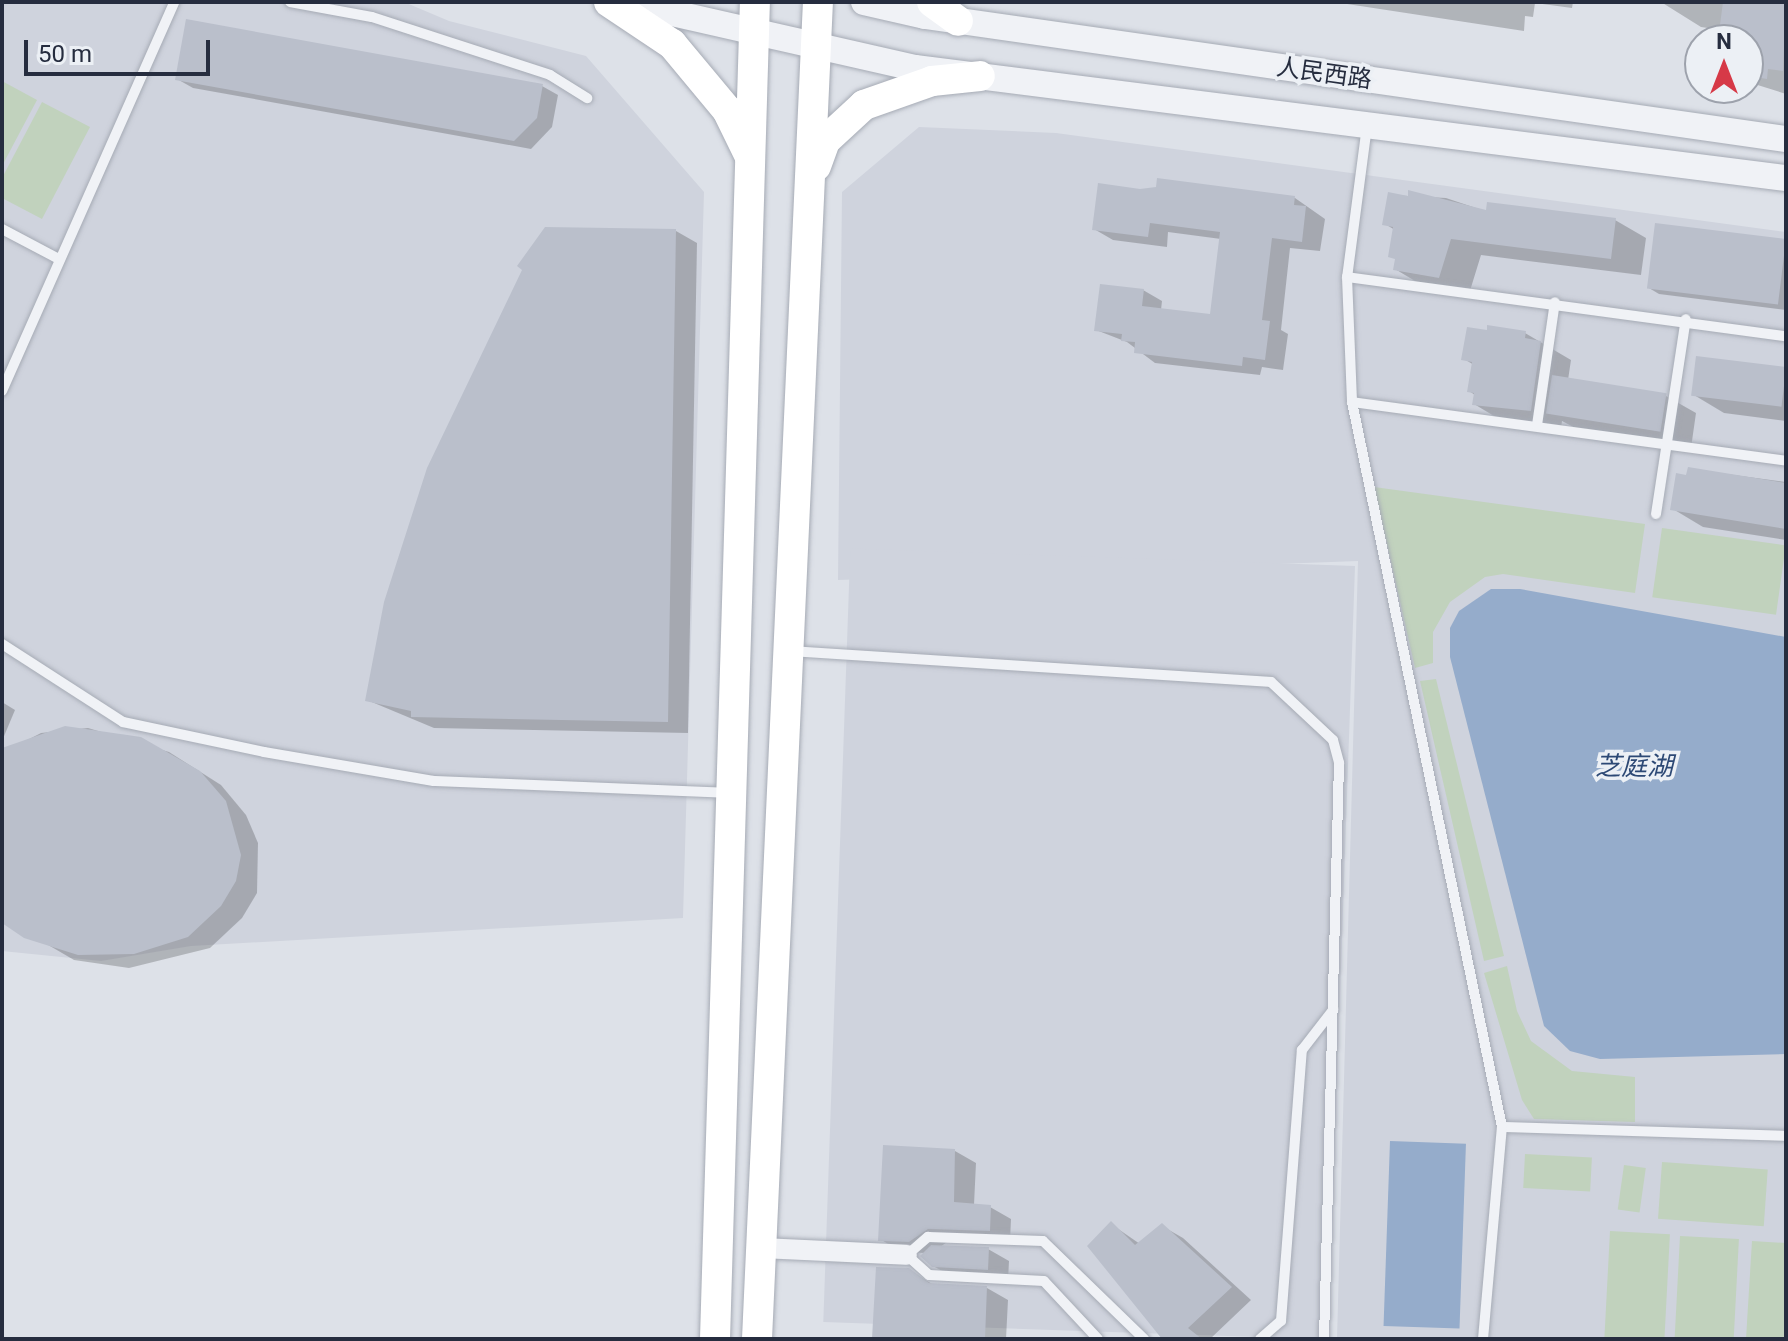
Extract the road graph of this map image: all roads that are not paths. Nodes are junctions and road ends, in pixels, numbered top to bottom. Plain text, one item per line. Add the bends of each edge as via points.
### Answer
1 (174, 2) edge
2 (290, 2) edge
3 (609, 2) edge
4 (624, 2) edge
5 (818, 2) edge
6 (864, 2) edge
7 (932, 2) edge
8 (755, 16) edge
9 (958, 21) junction
10 (816, 45) junction
11 (980, 76) junction
12 (587, 98) dead end
13 (1367, 122) junction
14 (1786, 139) edge
15 (753, 165) junction
16 (1786, 178) edge
17 (809, 183) junction
18 (2, 229) edge
19 (59, 259) junction
20 (1347, 277) junction
21 (1555, 302) junction
22 (1686, 319) junction
23 (1786, 336) edge
24 (2, 391) edge
25 (1352, 402) junction
26 (1537, 425) junction
27 (1668, 446) junction
28 (1786, 461) edge
29 (1656, 514) dead end
30 (2, 644) edge
31 (787, 651) junction
32 (732, 794) junction
33 (1333, 1010) junction
34 (1502, 1127) junction
35 (1786, 1136) edge
36 (761, 1248) junction
37 (907, 1255) junction
38 (715, 1339) edge
39 (757, 1339) edge
40 (1098, 1339) edge
41 (1144, 1339) edge
42 (1260, 1339) edge
43 (1324, 1339) edge
44 (1483, 1339) edge

1 - 19 lane
2 - 12 lane via 372,17 521,65 550,75
3 - 15 main road via 672,44 727,110
4 - 8 street
5 - 10 main road
6 - 9 street, 人民西路
7 - 9 main road
8 - 10 street
8 - 15 main road
9 - 14 street, 人民西路
10 - 11 street via 915,68
10 - 17 main road
11 - 13 street
11 - 17 main road via 932,81 864,105 825,141
13 - 16 street
13 - 20 lane
15 - 32 main road
17 - 31 main road
18 - 19 lane
19 - 24 lane
20 - 21 lane
20 - 25 lane
21 - 22 lane
21 - 26 lane
22 - 23 lane
22 - 27 lane
25 - 26 lane
25 - 34 lane
26 - 27 lane
27 - 28 lane
27 - 29 lane
30 - 32 lane via 123,722 264,752 434,781
31 - 33 lane via 1271,682 1333,740 1339,763
31 - 36 main road
32 - 38 main road
33 - 42 lane via 1302,1050 1281,1321
33 - 43 lane
34 - 35 lane
34 - 44 lane
36 - 37 street
36 - 39 main road
37 - 40 lane via 929,1275 1044,1281
37 - 41 lane via 928,1237 1043,1241

